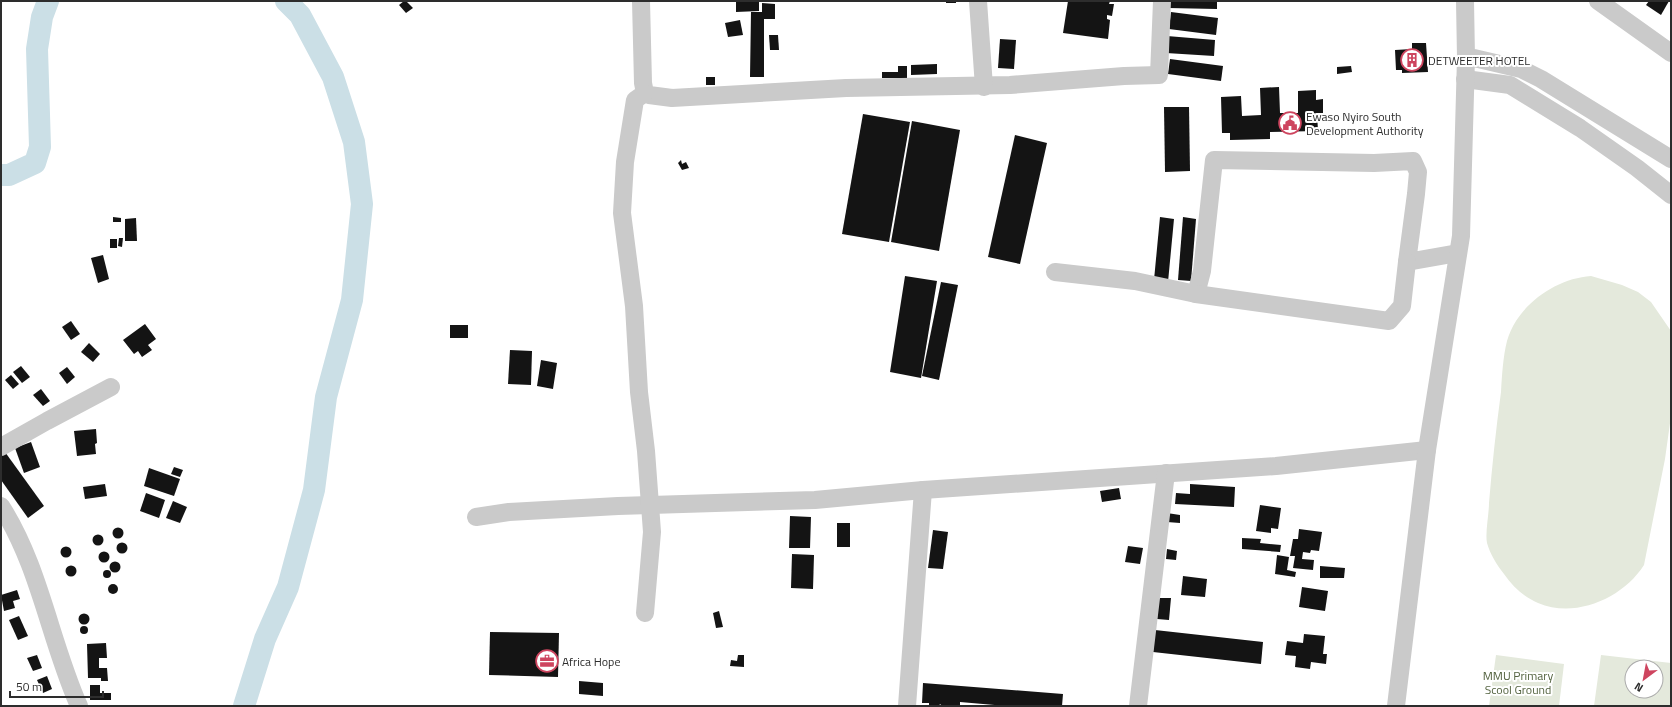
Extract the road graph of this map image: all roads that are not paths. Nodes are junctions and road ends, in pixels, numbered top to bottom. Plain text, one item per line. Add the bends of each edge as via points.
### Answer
1 (641, 1) edge
2 (978, 1) edge
3 (1162, 1) edge
4 (1465, 1) edge
5 (1598, 1) edge
6 (1671, 53) edge
7 (1466, 58) junction
8 (1512, 76) junction
9 (1465, 79) junction
10 (984, 86) junction
11 (646, 93) junction
12 (1591, 110) junction
13 (1580, 128) junction
14 (1627, 132) junction
15 (1615, 152) junction
16 (1671, 159) edge
17 (1671, 195) edge
18 (1458, 253) junction
19 (1407, 262) junction
20 (1055, 272) dead end
21 (1196, 294) junction
22 (111, 387) dead end
23 (1, 447) edge
24 (1427, 450) junction
25 (1166, 473) junction
26 (923, 490) junction
27 (1, 506) edge
28 (650, 506) junction
29 (476, 517) dead end
30 (645, 613) dead end
31 (79, 706) edge
32 (907, 706) edge
33 (1138, 706) edge
34 (1396, 706) edge

1 - 11 street via 642,83
2 - 10 street
3 - 10 street via 1159,75
4 - 7 street
5 - 6 street
7 - 8 street via 1474,58
7 - 9 street
8 - 9 street
8 - 12 street via 1541,79
8 - 13 street
9 - 18 street via 1461,236
10 - 11 street via 846,88 672,98
11 - 28 street via 635,100 625,162 622,213 634,306
12 - 13 street
12 - 14 street
13 - 15 street
14 - 15 street
14 - 16 street
15 - 17 street
18 - 19 street
18 - 24 street
19 - 21 street via 1402,306 1390,321
19 - 21 street via 1418,172 1413,161 1374,163 1214,160 1202,271
20 - 21 street via 1135,281
22 - 23 street
24 - 25 street via 1276,466
24 - 34 street
25 - 26 street
25 - 33 street
26 - 28 street via 815,500
26 - 32 street
27 - 31 street via 12,523 32,568
28 - 29 street via 509,512
28 - 30 street via 652,532

